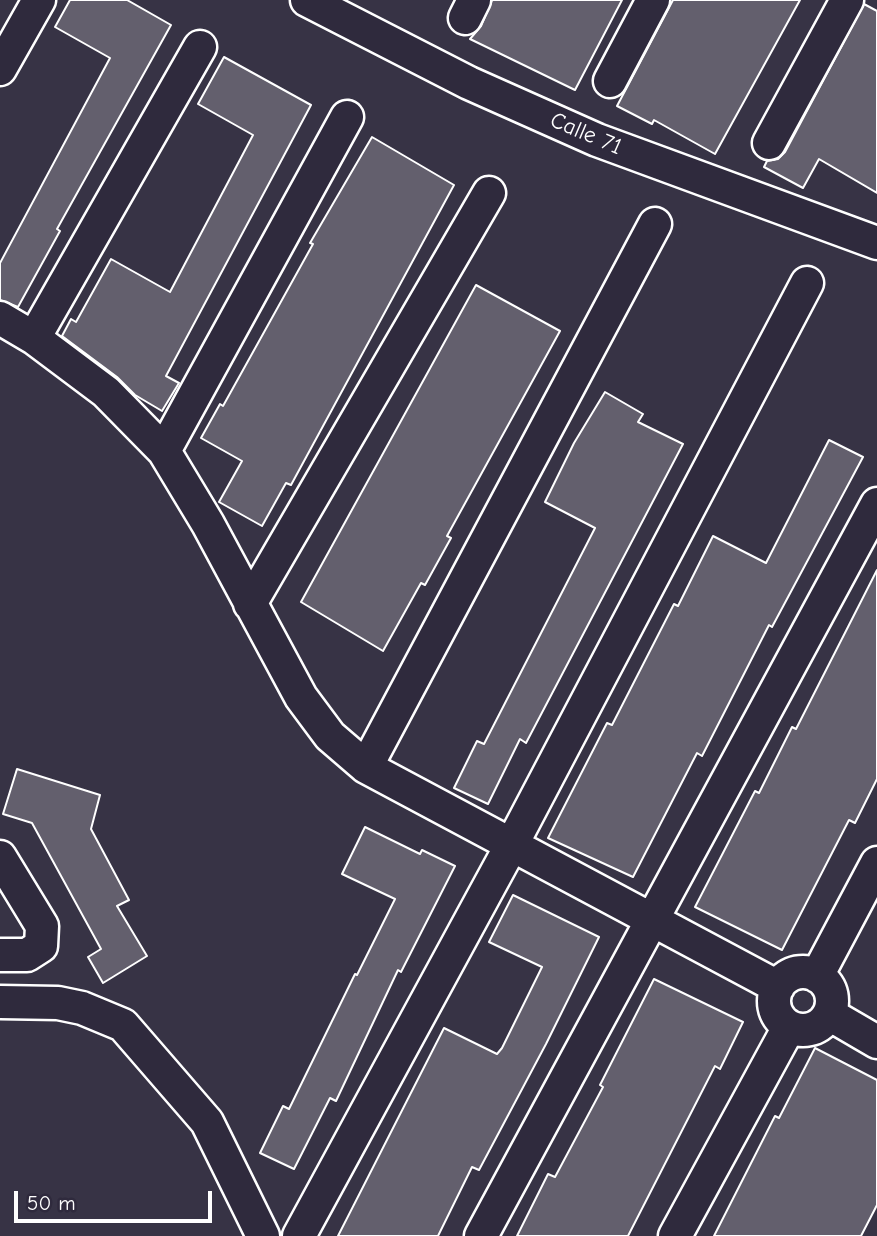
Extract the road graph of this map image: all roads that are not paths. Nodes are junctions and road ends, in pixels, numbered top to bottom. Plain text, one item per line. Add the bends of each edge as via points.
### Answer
1 (39, 0) edge
2 (307, 0) edge
3 (653, 0) edge
4 (847, 0) edge
5 (200, 47) dead end
6 (0, 69) edge
7 (610, 81) dead end
8 (347, 117) dead end
9 (769, 143) dead end
10 (489, 192) dead end
11 (655, 224) dead end
12 (877, 243) edge
13 (807, 284) dead end
14 (0, 318) edge
15 (34, 338) junction
16 (164, 451) junction
17 (877, 504) edge
18 (250, 604) junction
19 (366, 767) junction
20 (511, 846) junction
21 (0, 857) edge
22 (877, 863) edge
23 (653, 923) junction
24 (14, 955) edge
25 (817, 976) junction
26 (778, 987) junction
27 (0, 1002) edge
28 (829, 1014) junction
29 (789, 1027) junction
30 (877, 1042) edge
31 (263, 1236) edge
32 (299, 1236) edge
33 (481, 1236) edge
34 (676, 1236) edge

1 - 6 street
2 - 12 street, Calle 71 via 469,83 597,140
3 - 7 street
4 - 9 street
5 - 15 street
8 - 16 street
10 - 18 street
11 - 19 street
13 - 20 street
14 - 15 street
15 - 16 street via 106,392
16 - 18 street
17 - 23 street
18 - 19 street via 301,696 330,736
19 - 20 street
20 - 23 street
20 - 32 street
21 - 24 street via 42,926 41,946
22 - 25 street
23 - 26 street
23 - 33 street
25 - 26 street via 791,975
25 - 28 street via 829,988
26 - 29 street via 775,1009
27 - 31 street via 58,1003 123,1025 207,1122
28 - 29 street via 811,1029
28 - 30 street
29 - 34 street

